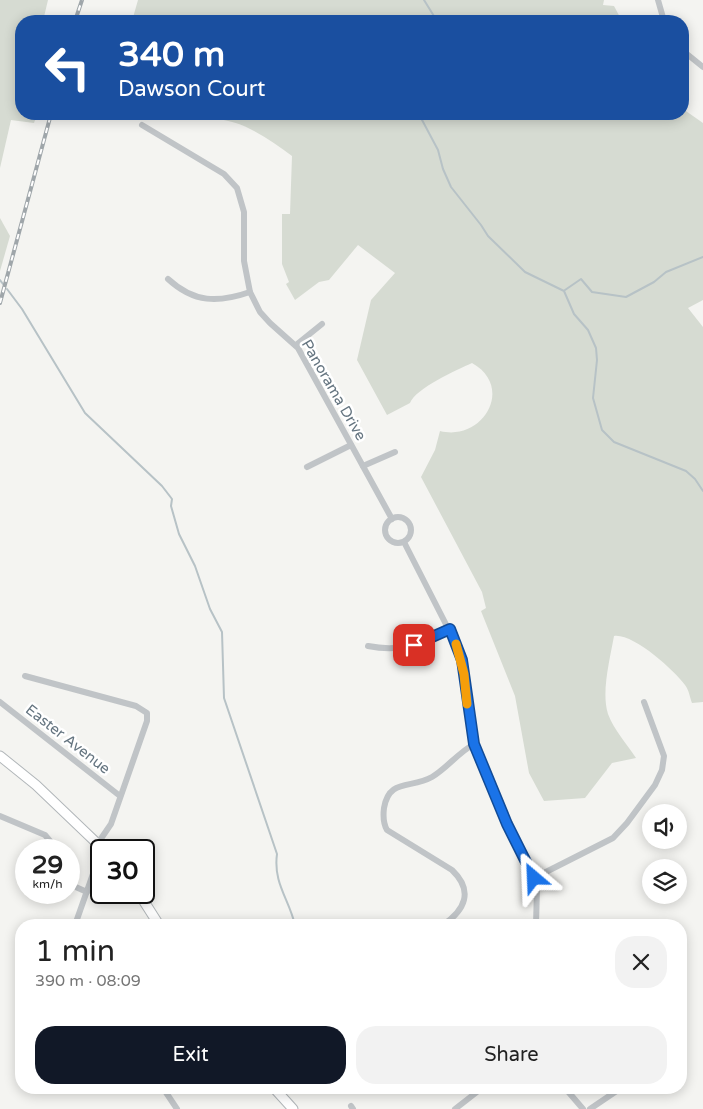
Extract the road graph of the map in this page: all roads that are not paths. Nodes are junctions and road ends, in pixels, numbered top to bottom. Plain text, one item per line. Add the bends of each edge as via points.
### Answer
1 (658, 0) edge
2 (662, 15) edge
3 (689, 56) edge
4 (703, 67) edge
5 (142, 125) dead end
6 (168, 279) dead end
7 (250, 292) junction
8 (322, 324) dead end
9 (296, 345) junction
10 (351, 445) junction
11 (395, 452) dead end
12 (363, 466) junction
13 (308, 467) dead end
14 (392, 519) junction
15 (404, 542) junction
16 (450, 629) junction
17 (368, 646) dead end
18 (25, 676) dead end
19 (0, 702) edge
20 (644, 702) dead end
21 (474, 744) junction
22 (0, 756) edge
23 (120, 796) junction
24 (1, 819) edge
25 (48, 839) edge
26 (92, 839) edge
27 (105, 839) edge
28 (534, 878) junction
29 (90, 883) edge
30 (80, 889) edge
31 (87, 892) junction
32 (146, 904) edge
33 (77, 919) edge
34 (155, 919) edge
35 (451, 919) edge
36 (536, 919) edge
37 (166, 1094) edge
38 (279, 1094) edge
39 (470, 1094) edge
40 (570, 1094) edge
41 (612, 1094) edge
42 (177, 1109) edge
43 (293, 1109) edge
44 (456, 1109) edge
45 (582, 1109) edge
46 (590, 1109) edge

1 - 2 street
3 - 4 street
5 - 7 street, Panorama Drive via 224,174 237,188 243,206 244,262
6 - 7 street via 182,291 203,300 220,300
7 - 9 street, Panorama Drive via 270,324
8 - 9 street
9 - 10 street, Panorama Drive
10 - 12 street, Panorama Drive
10 - 13 street
11 - 12 street
12 - 14 street, Panorama Drive
14 - 15 street via 403,518 409,524 410,532
14 - 15 street via 386,525 387,537 396,543
15 - 16 street
16 - 17 street via 402,649
16 - 21 street via 462,660
18 - 23 street via 136,706 147,713 147,722
19 - 23 street, Easter Avenue
20 - 28 street via 664,756 662,770 654,785 612,838
21 - 28 street via 507,824
21 - 35 street via 433,777 395,788 389,793 385,806 387,830 452,870 459,878 463,904
22 - 26 main road
23 - 27 street
24 - 25 street
28 - 36 street via 538,895
29 - 31 street
30 - 31 street
31 - 33 street
32 - 34 main road
37 - 42 street
38 - 43 main road
39 - 44 street
40 - 45 street
41 - 46 street

